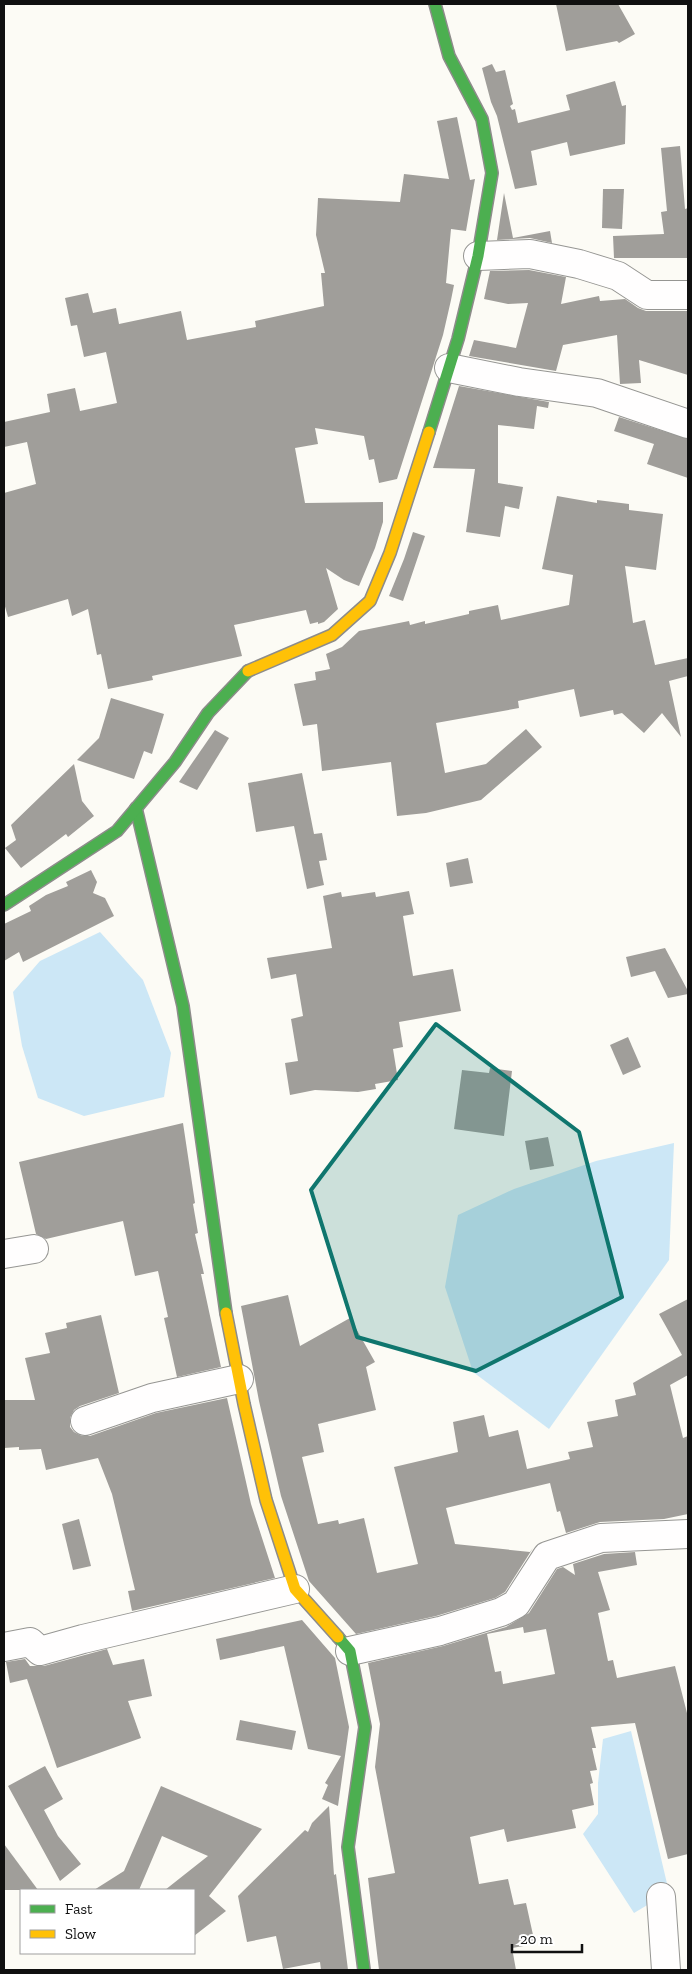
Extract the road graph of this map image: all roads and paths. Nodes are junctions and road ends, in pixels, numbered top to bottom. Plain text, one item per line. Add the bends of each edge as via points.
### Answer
1 (435, 4) edge
2 (478, 256) junction
3 (688, 295) edge
4 (449, 368) junction
5 (688, 424) edge
6 (136, 808) junction
7 (4, 905) edge
8 (34, 1249) dead end
9 (4, 1254) edge
10 (239, 1379) junction
11 (86, 1421) dead end
12 (688, 1534) edge
13 (296, 1589) junction
14 (4, 1647) edge
15 (350, 1650) junction
16 (661, 1897) dead end
17 (364, 1970) edge
18 (666, 1970) edge

1 - 2 street via 449,56 482,119 492,174
2 - 3 street via 530,254 618,276 647,295
2 - 4 street
4 - 5 street via 597,394
4 - 6 street via 390,553 370,601 332,635 249,670 208,712 175,762
6 - 7 street via 117,830
6 - 10 street via 183,1006 225,1307
8 - 9 street
10 - 11 street via 152,1398
10 - 13 street via 266,1500
12 - 15 street via 601,1538 547,1556 516,1604 501,1612 440,1631
13 - 14 street via 40,1651 30,1642
13 - 15 street
15 - 17 street via 365,1727 348,1846
16 - 18 street

